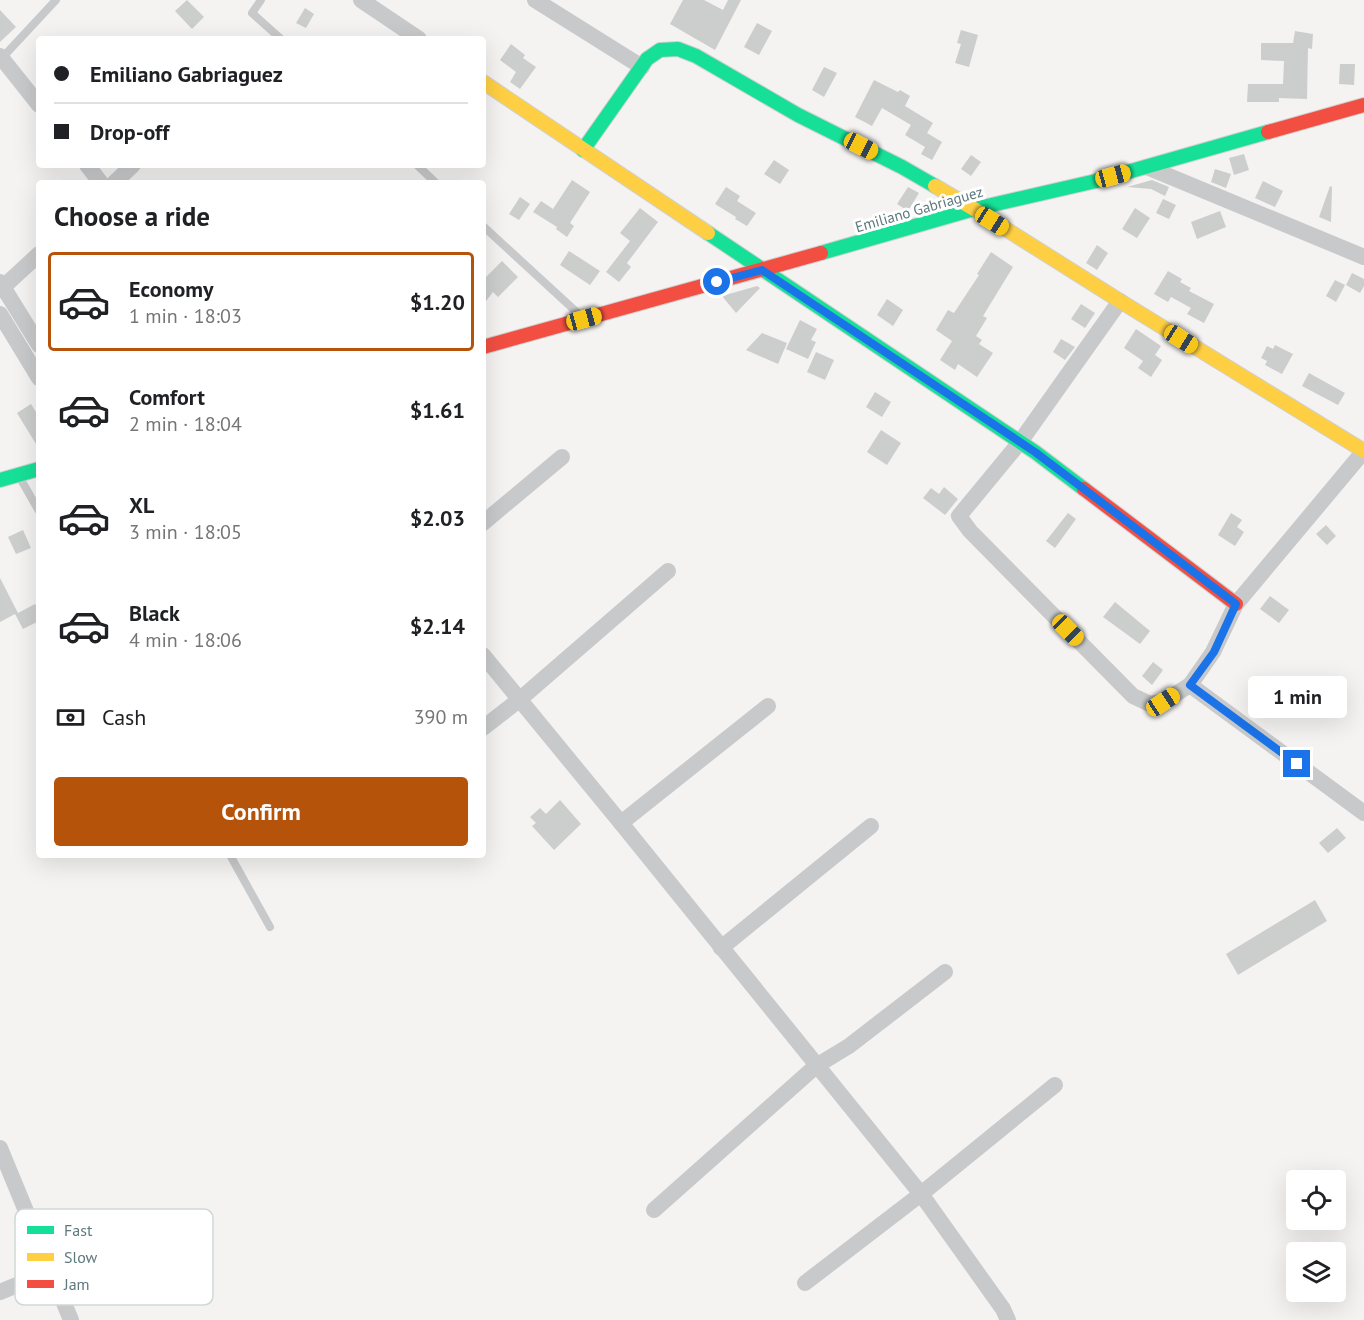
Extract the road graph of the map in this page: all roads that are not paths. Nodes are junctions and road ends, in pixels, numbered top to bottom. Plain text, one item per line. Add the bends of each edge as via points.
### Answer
1 (56, 0) edge
2 (261, 0) edge
3 (535, 0) edge
4 (364, 1) edge
5 (278, 36) edge
6 (415, 36) edge
7 (1, 57) edge
8 (642, 67) junction
9 (486, 84) edge
10 (36, 101) edge
11 (1364, 105) edge
12 (583, 150) junction
13 (1147, 167) junction
14 (89, 168) edge
15 (131, 168) edge
16 (420, 168) edge
17 (99, 180) edge
18 (117, 180) edge
19 (433, 180) edge
20 (974, 209) junction
21 (486, 229) edge
22 (36, 257) edge
23 (1364, 257) edge
24 (762, 270) junction
25 (1, 286) edge
26 (1120, 301) junction
27 (0, 314) edge
28 (584, 319) junction
29 (36, 340) edge
30 (486, 346) edge
31 (36, 373) edge
32 (1020, 442) junction
33 (1364, 451) edge
34 (562, 458) dead end
35 (36, 470) edge
36 (19, 475) junction
37 (0, 480) edge
38 (36, 506) edge
39 (486, 521) edge
40 (668, 571) dead end
41 (1236, 604) junction
42 (486, 660) edge
43 (1190, 685) junction
44 (519, 700) junction
45 (768, 706) dead end
46 (486, 726) edge
47 (1364, 813) edge
48 (621, 823) junction
49 (871, 826) dead end
50 (232, 858) edge
51 (270, 927) dead end
52 (721, 948) junction
53 (945, 972) dead end
54 (816, 1066) junction
55 (1055, 1085) dead end
56 (0, 1148) edge
57 (921, 1194) junction
58 (25, 1209) edge
59 (654, 1210) dead end
60 (805, 1283) dead end
61 (15, 1286) edge
62 (0, 1292) edge
63 (65, 1305) edge
64 (71, 1320) edge
65 (1008, 1320) edge

1 - 7 lane
2 - 5 lane via 252,13
3 - 8 street
4 - 6 street
7 - 10 street
8 - 12 street
8 - 20 street via 660,50 678,49 696,56
9 - 12 street
11 - 13 street, Emiliano Gabriaguez
12 - 24 street
13 - 20 street, Emiliano Gabriaguez
13 - 23 street
14 - 17 street
15 - 18 street
16 - 19 lane
20 - 24 street, Emiliano Gabriaguez
20 - 26 street
21 - 28 lane
22 - 25 street
24 - 28 street, Emiliano Gabriaguez
24 - 32 street
25 - 29 street
26 - 32 street
26 - 33 street
27 - 31 street
28 - 30 street, Emiliano Gabriaguez
32 - 41 street
32 - 43 street via 958,516 1132,696 1150,704 1163,702
33 - 41 street
34 - 39 street
35 - 36 street
36 - 37 street
36 - 38 lane
40 - 44 street
41 - 43 street via 1214,652
42 - 44 street
43 - 47 street
44 - 46 street
44 - 48 street
45 - 48 street
48 - 52 street
49 - 52 street
50 - 51 lane
52 - 54 street
53 - 54 street via 849,1046
54 - 57 street
54 - 59 street
55 - 57 street
56 - 58 street
57 - 60 street
57 - 65 street
61 - 62 street
63 - 64 street

